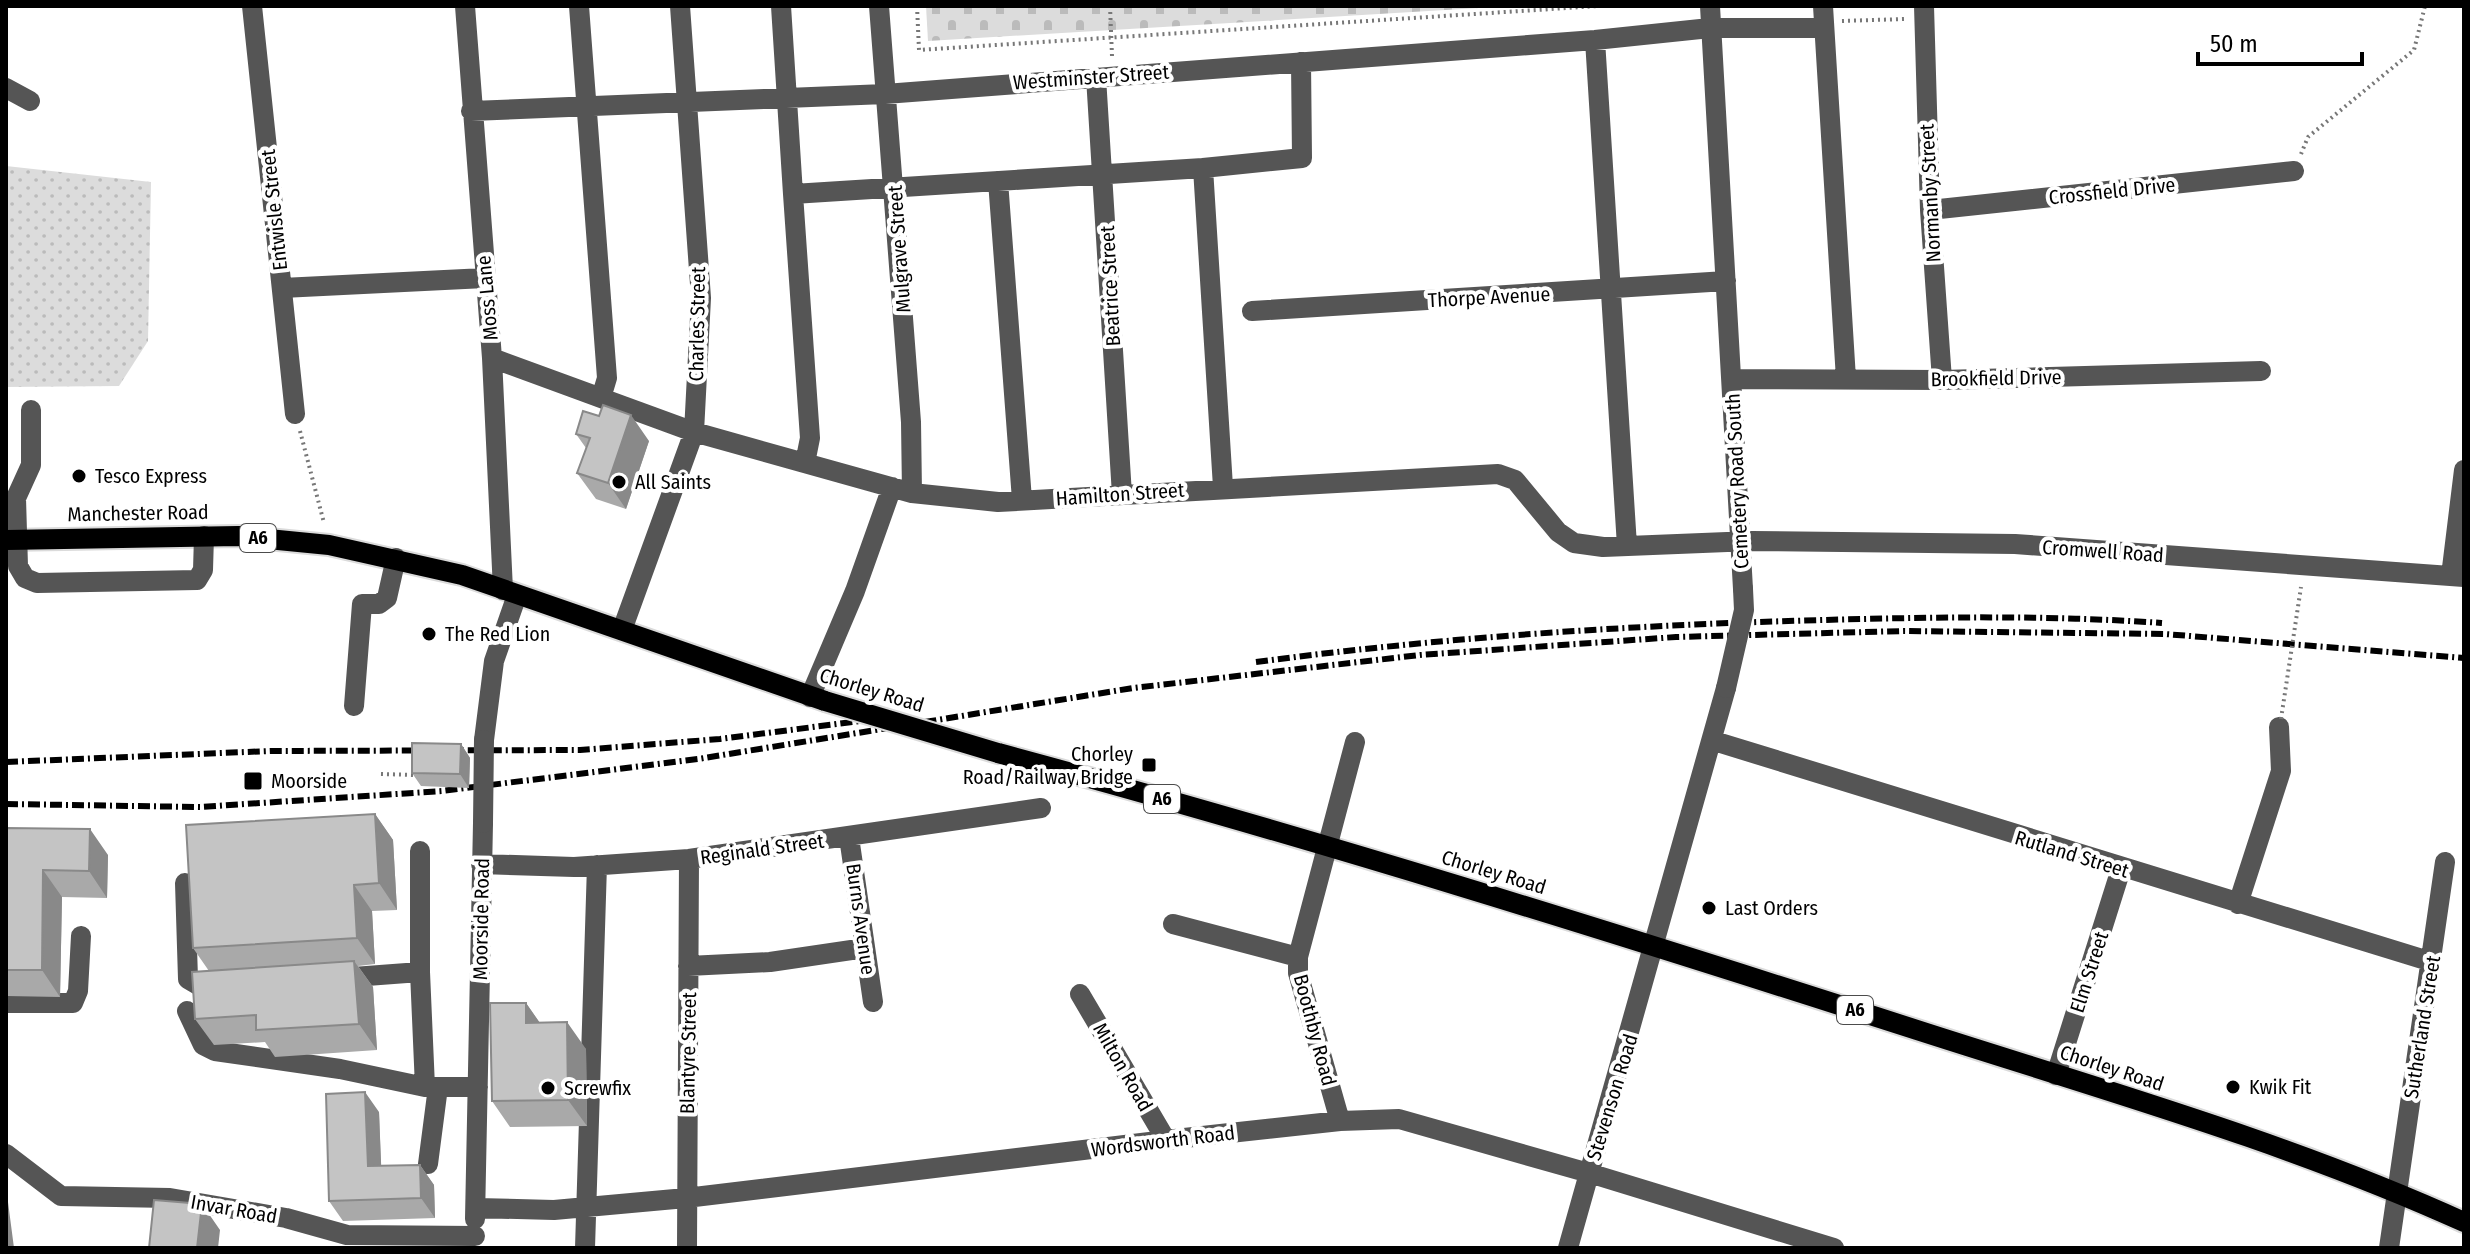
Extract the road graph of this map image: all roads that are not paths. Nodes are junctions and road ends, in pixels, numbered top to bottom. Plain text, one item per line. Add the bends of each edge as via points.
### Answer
1 (252, 6) edge
2 (465, 6) edge
3 (579, 6) edge
4 (680, 6) edge
5 (781, 6) edge
6 (879, 6) edge
7 (1710, 6) edge
8 (1924, 12) edge
9 (1823, 19) edge
10 (1710, 28) junction
11 (1595, 40) junction
12 (1301, 62) junction
13 (1096, 77) junction
14 (6, 88) edge
15 (885, 94) junction
16 (787, 99) junction
17 (30, 101) dead end
18 (686, 104) junction
19 (587, 107) junction
20 (471, 111) junction
21 (1203, 168) junction
22 (2294, 171) road end
23 (1103, 174) junction
24 (998, 181) junction
25 (895, 188) junction
26 (793, 194) junction
27 (1930, 210) junction
28 (485, 278) junction
29 (1726, 281) junction
30 (282, 288) junction
31 (1611, 291) junction
32 (1252, 311) dead end
33 (492, 358) junction
34 (2261, 371) dead end
35 (1732, 379) junction
36 (1846, 379) junction
37 (1942, 380) junction
38 (601, 398) junction
39 (31, 410) dead end
40 (295, 414) road end
41 (694, 432) junction
42 (805, 463) junction
43 (2464, 470) edge
44 (892, 487) junction
45 (1223, 487) junction
46 (912, 493) junction
47 (1122, 495) junction
48 (1022, 500) junction
49 (204, 536) junction
50 (11, 540) edge
51 (1741, 541) junction
52 (1627, 546) junction
53 (396, 558) junction
54 (2457, 576) edge
55 (510, 593) junction
56 (622, 630) junction
57 (818, 699) junction
58 (354, 706) dead end
59 (2280, 723) road end
60 (1714, 741) junction
61 (1355, 742) dead end
62 (1041, 808) dead end
63 (849, 837) junction
64 (1326, 846) junction
65 (420, 851) dead end
66 (689, 859) junction
67 (2445, 862) dead end
68 (481, 864) junction
69 (597, 865) junction
70 (2121, 869) junction
71 (185, 883) edge
72 (2238, 904) junction
73 (1173, 924) dead end
74 (81, 936) dead end
75 (1653, 945) junction
76 (865, 948) junction
77 (1298, 957) junction
78 (2432, 962) junction
79 (688, 966) junction
80 (420, 972) junction
81 (314, 980) edge
82 (241, 984) edge
83 (1080, 994) dead end
84 (873, 1002) dead end
85 (6, 1003) edge
86 (187, 1011) dead end
87 (2056, 1075) junction
88 (432, 1087) junction
89 (478, 1087) junction
90 (1340, 1121) junction
91 (1166, 1140) junction
92 (6, 1154) edge
93 (428, 1164) dead end
94 (1589, 1173) junction
95 (2396, 1191) junction
96 (686, 1198) junction
97 (586, 1207) junction
98 (476, 1208) junction
99 (2464, 1222) edge
100 (348, 1241) edge
101 (475, 1242) edge
102 (585, 1248) edge
103 (687, 1248) edge
104 (1568, 1248) edge
105 (1834, 1248) edge
106 (2389, 1248) edge

1 - 30 street, Entwisle Street
2 - 20 street, Moss Lane
3 - 19 street
4 - 18 street, Charles Street
5 - 16 street
6 - 15 street, Mulgrave Street
7 - 10 street, Cemetery Road South
8 - 27 street, Normanby Street
9 - 10 street, Westminster Street
9 - 36 street
10 - 11 street, Westminster Street
10 - 29 street, Cemetery Road South
11 - 12 street, Westminster Street
11 - 31 street
12 - 13 street, Westminster Street
12 - 21 street via 1302,158
13 - 15 street, Westminster Street
13 - 23 street, Beatrice Street
14 - 17 street
15 - 16 street, Westminster Street
15 - 25 street, Mulgrave Street
16 - 18 street, Westminster Street
16 - 26 street
18 - 19 street, Westminster Street
18 - 41 street, Charles Street via 701,298
19 - 20 street, Westminster Street
19 - 38 street via 607,378
20 - 28 street, Moss Lane
21 - 23 street
21 - 45 street
22 - 27 street, Crossfield Drive
23 - 24 street
23 - 47 street, Beatrice Street
24 - 25 street
24 - 48 street
25 - 26 street
25 - 46 street, Mulgrave Street
26 - 42 street via 810,438
27 - 37 street, Normanby Street
28 - 30 street
28 - 33 street, Moss Lane
29 - 31 street, Thorpe Avenue
29 - 35 street, Cemetery Road South
30 - 40 street, Entwisle Street
31 - 32 street, Thorpe Avenue
31 - 52 street
33 - 38 street, Hamilton Street
33 - 55 street, Moss Lane
34 - 37 street, Brookfield Drive
35 - 36 street, Brookfield Drive
35 - 51 street, Cemetery Road South
36 - 37 street, Brookfield Drive
38 - 41 street, Hamilton Street
39 - 50 street via 31,465 16,498
41 - 42 street, Hamilton Street
41 - 56 street, Charles Street
42 - 44 street, Hamilton Street
43 - 54 street
44 - 46 street, Hamilton Street
44 - 57 street
45 - 47 street, Hamilton Street
45 - 52 street, Hamilton Street via 1498,474 1515,480 1558,532 1574,543
46 - 48 street, Hamilton Street
47 - 48 street, Hamilton Street
49 - 50 main road, Manchester Road / A6
49 - 50 street via 200,577 160,581 30,582 18,566
49 - 53 main road, Manchester Road / A6 via 329,545
51 - 52 street, Hamilton Street
51 - 54 street, Cromwell Road via 2015,544
51 - 60 street, Cemetery Road South, bridge via 1744,610
53 - 55 main road, Manchester Road / A6
53 - 58 street via 387,598 362,604
55 - 56 main road, Chorley Road / A6
55 - 68 street, Moorside Road, bridge via 484,740
56 - 57 main road, Chorley Road / A6
57 - 64 main road, Chorley Road / A6, bridge
59 - 72 street via 2281,771
60 - 70 street, Rutland Street
60 - 75 street, Cemetery Road South
61 - 64 street, Boothby Road
62 - 63 street, Reginald Street
63 - 66 street, Reginald Street
63 - 76 street, Burns Avenue
64 - 75 main road, Chorley Road / A6
64 - 77 street, Boothby Road
65 - 80 street
66 - 69 street, Reginald Street
66 - 79 street, Blantyre Street
67 - 78 street, Sutherland Street
68 - 69 street, Reginald Street
68 - 89 street, Moorside Road
69 - 97 street
70 - 72 street, Rutland Street
70 - 87 street, Elm Street
71 - 82 street via 188,979 200,986
72 - 78 street, Rutland Street
73 - 77 street
74 - 85 street via 73,1003
75 - 87 main road, Chorley Road / A6
75 - 94 street, Stevenson Road
76 - 79 street via 770,962
76 - 84 street, Burns Avenue
77 - 90 street, Boothby Road
78 - 95 street, Sutherland Street
79 - 96 street, Blantyre Street
80 - 81 street
80 - 88 street
83 - 91 street, Milton Road
86 - 88 street via 203,1045 215,1051
87 - 95 main road, Chorley Road / A6
88 - 89 street
88 - 93 street
89 - 98 street, Moorside Road
90 - 91 street, Wordsworth Road
90 - 94 street, Wordsworth Road via 1399,1119
91 - 96 street, Wordsworth Road
92 - 100 street, Invar Road via 61,1196 170,1198 286,1218
94 - 104 street, Stevenson Road
94 - 105 street, Wordsworth Road
95 - 99 main road, Chorley Road / A6
95 - 106 street, Sutherland Street
96 - 97 street, Wordsworth Road
96 - 103 street, Blantyre Street
97 - 98 street, Wordsworth Road
97 - 102 street
98 - 101 street, Moorside Road
100 - 101 street, Invar Road

